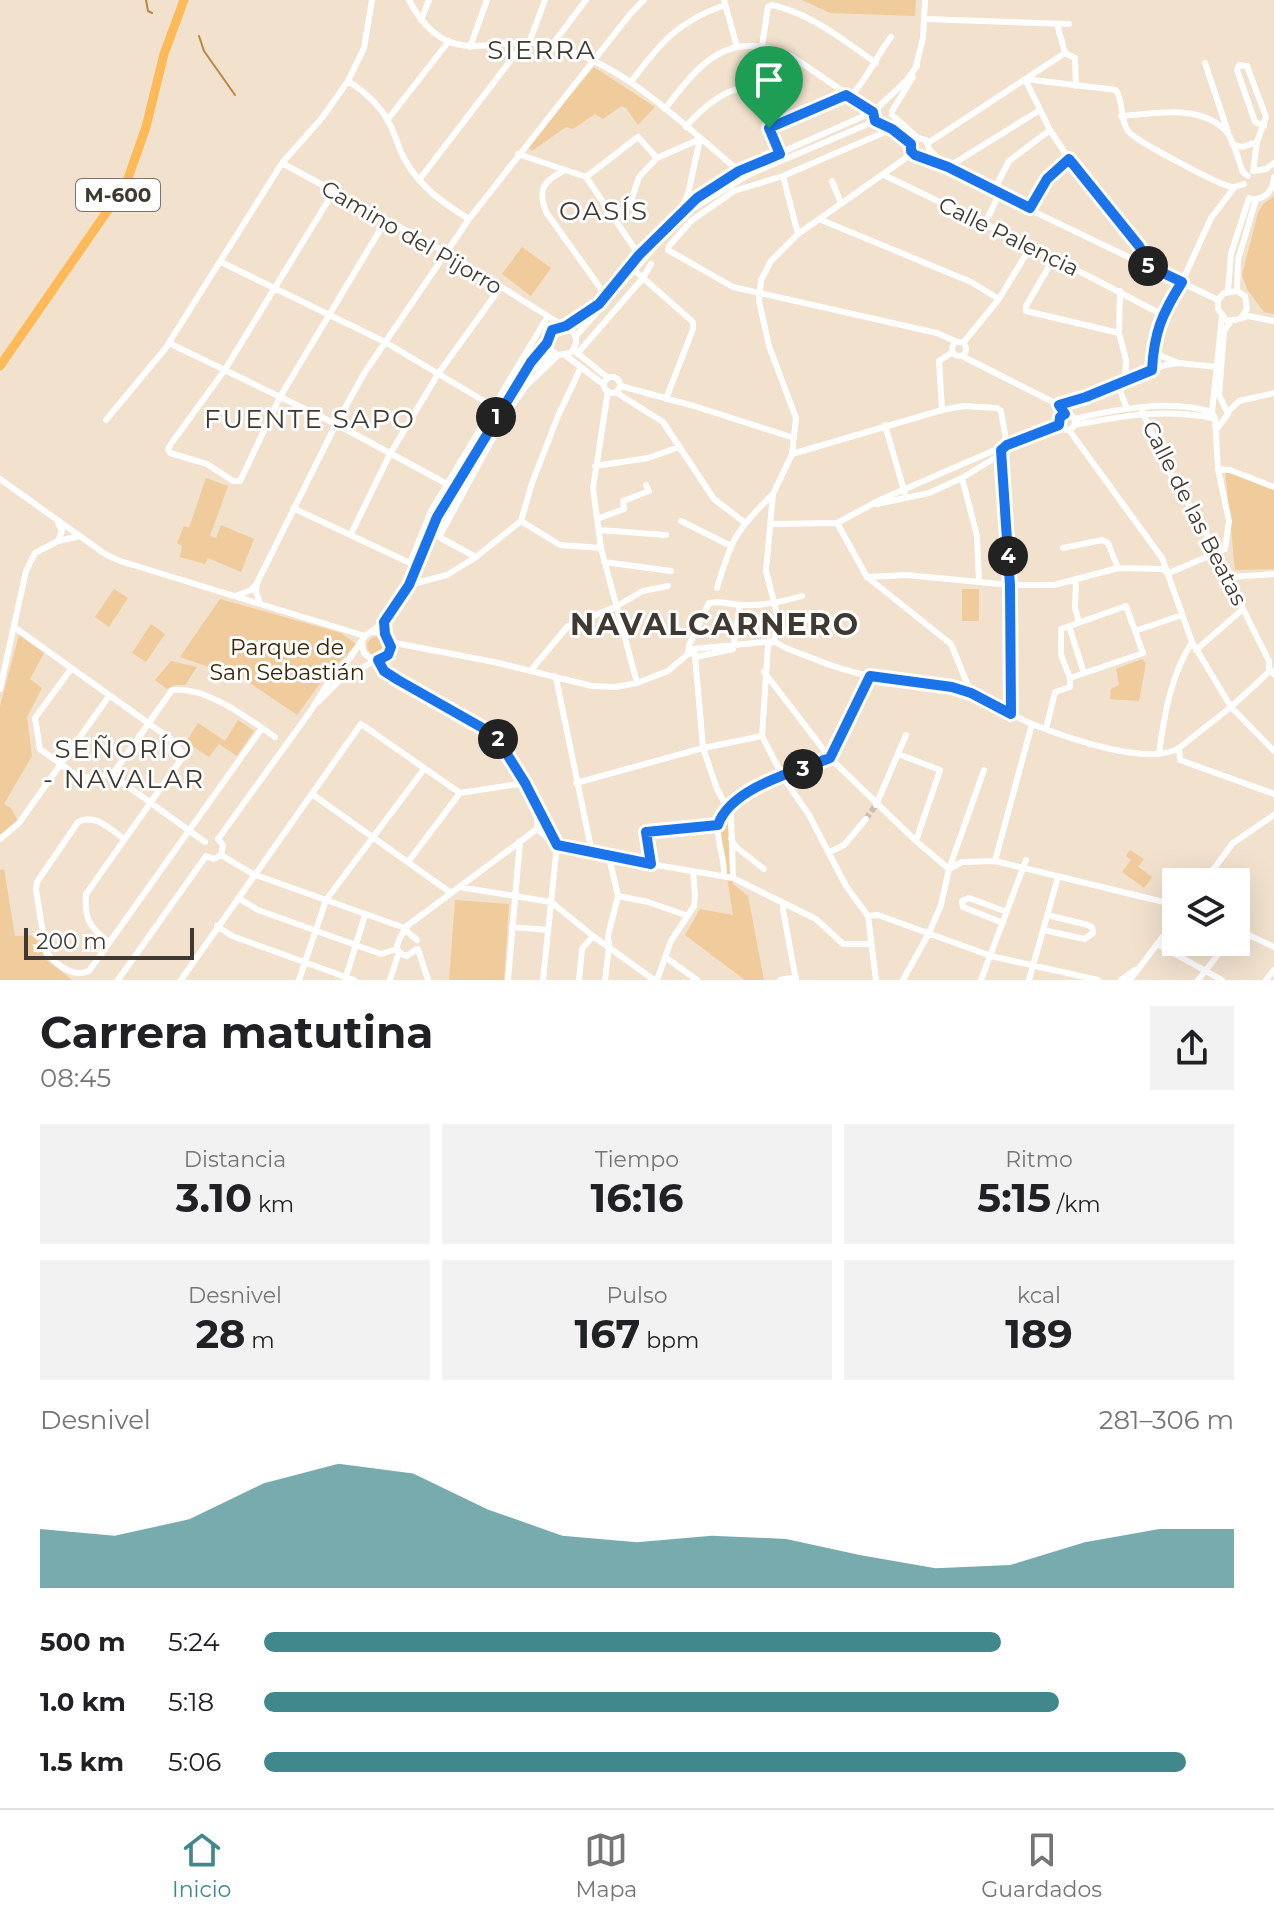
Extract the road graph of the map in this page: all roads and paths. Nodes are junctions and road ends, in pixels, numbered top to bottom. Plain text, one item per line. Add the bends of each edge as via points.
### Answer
1 (184, 0) edge
2 (372, 0) edge
3 (409, 0) edge
4 (429, 0) edge
5 (487, 0) edge
6 (545, 0) edge
7 (586, 0) edge
8 (644, 0) edge
9 (925, 0) edge
10 (725, 2) edge
11 (421, 20) junction
12 (924, 22) junction
13 (1057, 24) junction
14 (1069, 24) dead end
15 (891, 37) dead end
16 (449, 41) junction
17 (527, 43) junction
18 (552, 45) junction
19 (762, 46) junction
20 (470, 47) junction
21 (737, 47) junction
22 (1065, 53) junction
23 (593, 60) junction
24 (876, 63) junction
25 (1205, 63) dead end
26 (917, 66) junction
27 (1025, 79) junction
28 (348, 81) junction
29 (631, 82) junction
30 (1076, 86) junction
31 (846, 95) junction
32 (881, 105) junction
33 (665, 109) junction
34 (1040, 110) junction
35 (873, 112) junction
36 (892, 113) junction
37 (1274, 113) edge
38 (1121, 116) junction
39 (1266, 117) junction
40 (388, 119) junction
41 (875, 121) junction
42 (884, 124) junction
43 (1264, 126) junction
44 (686, 127) junction
45 (769, 128) junction
46 (892, 129) junction
47 (1050, 130) junction
48 (1228, 132) junction
49 (918, 138) junction
50 (700, 139) junction
51 (1257, 142) junction
52 (911, 144) junction
53 (1232, 144) junction
54 (928, 146) junction
55 (913, 153) junction
56 (518, 154) junction
57 (780, 154) junction
58 (922, 156) junction
59 (657, 158) junction
60 (1069, 159) junction
61 (282, 163) junction
62 (1274, 163) edge
63 (948, 167) junction
64 (1266, 169) junction
65 (565, 170) junction
66 (739, 171) junction
67 (1251, 174) junction
68 (884, 175) junction
69 (783, 176) junction
70 (1274, 176) edge
71 (586, 177) junction
72 (419, 180) junction
73 (832, 181) dead end
74 (1244, 184) junction
75 (1234, 188) junction
76 (334, 191) junction
77 (996, 193) junction
78 (1252, 199) junction
79 (841, 203) junction
80 (694, 208) junction
81 (1030, 208) junction
82 (679, 213) junction
83 (614, 217) junction
84 (469, 219) junction
85 (819, 219) junction
86 (386, 220) junction
87 (985, 224) junction
88 (798, 234) junction
89 (1031, 246) junction
90 (447, 253) junction
91 (639, 255) junction
92 (1054, 258) junction
93 (221, 262) junction
94 (1142, 263) junction
95 (651, 264) dead end
96 (634, 270) junction
97 (643, 278) junction
98 (1182, 282) junction
99 (500, 288) junction
100 (275, 289) junction
101 (759, 291) junction
102 (1120, 291) junction
103 (1228, 291) junction
104 (1237, 291) junction
105 (606, 296) junction
106 (999, 299) junction
107 (1218, 300) junction
108 (1247, 309) junction
109 (1161, 314) junction
110 (329, 315) junction
111 (1222, 316) junction
112 (544, 318) junction
113 (1241, 318) junction
114 (1260, 318) junction
115 (1231, 321) junction
116 (1274, 321) edge
117 (565, 326) junction
118 (552, 330) junction
119 (1119, 333) junction
120 (576, 336) junction
121 (385, 342) junction
122 (169, 343) junction
123 (547, 343) junction
124 (958, 347) junction
125 (576, 351) junction
126 (1153, 353) junction
127 (559, 355) junction
128 (980, 363) junction
129 (1179, 363) junction
130 (0, 366) edge
131 (581, 367) junction
132 (1217, 367) junction
133 (1152, 370) junction
134 (228, 372) junction
135 (438, 374) junction
136 (606, 381) junction
137 (522, 383) junction
138 (1122, 384) junction
139 (619, 390) junction
140 (608, 391) junction
141 (1274, 393) edge
142 (645, 395) junction
143 (280, 397) junction
144 (666, 399) junction
145 (1059, 405) junction
146 (492, 406) junction
147 (640, 406) junction
148 (1226, 408) junction
149 (1127, 409) junction
150 (942, 410) junction
151 (1142, 410) junction
152 (501, 411) junction
153 (1065, 414) junction
154 (1215, 415) junction
155 (106, 420) dead end
156 (336, 424) junction
157 (1073, 424) junction
158 (885, 425) junction
159 (1059, 425) junction
160 (493, 430) junction
161 (794, 438) junction
162 (679, 447) junction
163 (1004, 447) junction
164 (390, 454) junction
165 (792, 454) junction
166 (473, 456) junction
167 (480, 460) junction
168 (963, 464) junction
169 (595, 466) junction
170 (1218, 469) junction
171 (964, 475) junction
172 (0, 476) edge
173 (461, 476) junction
174 (469, 481) junction
175 (450, 486) junction
176 (1274, 487) edge
177 (904, 490) junction
178 (649, 491) dead end
179 (773, 494) junction
180 (907, 499) junction
181 (877, 504) junction
182 (293, 508) junction
183 (597, 519) junction
184 (56, 520) junction
185 (521, 521) junction
186 (681, 521) dead end
187 (744, 522) junction
188 (837, 523) junction
189 (771, 524) junction
190 (599, 530) junction
191 (431, 533) junction
192 (351, 534) junction
193 (666, 535) dead end
194 (80, 536) junction
195 (439, 537) junction
196 (58, 541) junction
197 (729, 545) junction
198 (601, 548) junction
199 (1063, 548) dead end
200 (1216, 554) junction
201 (476, 557) junction
202 (604, 562) junction
203 (1118, 568) junction
204 (671, 571) dead end
205 (1169, 573) junction
206 (1274, 574) edge
207 (867, 577) junction
208 (1232, 577) junction
209 (1076, 580) junction
210 (979, 582) junction
211 (257, 583) junction
212 (409, 585) junction
213 (1010, 585) junction
214 (668, 586) dead end
215 (717, 588) dead end
216 (235, 596) junction
217 (802, 596) dead end
218 (260, 603) junction
219 (775, 604) junction
220 (740, 605) junction
221 (615, 607) junction
222 (1243, 609) junction
223 (1182, 615) junction
224 (808, 618) dead end
225 (384, 622) junction
226 (1079, 622) junction
227 (1069, 626) junction
228 (14, 627) junction
229 (786, 631) dead end
230 (1135, 631) junction
231 (368, 634) junction
232 (385, 634) junction
233 (774, 641) junction
234 (390, 642) junction
235 (1192, 642) junction
236 (362, 644) junction
237 (735, 644) junction
238 (1196, 650) junction
239 (691, 653) junction
240 (1271, 659) edge
241 (377, 660) junction
242 (71, 669) junction
243 (531, 670) junction
244 (764, 672) junction
245 (1084, 673) junction
246 (1272, 673) edge
247 (870, 676) junction
248 (556, 678) junction
249 (1070, 678) junction
250 (637, 683) junction
251 (0, 689) edge
252 (971, 693) junction
253 (109, 696) junction
254 (1231, 707) junction
255 (312, 709) junction
256 (1011, 714) junction
257 (148, 723) junction
258 (1032, 724) junction
259 (262, 728) junction
260 (1046, 729) junction
261 (906, 735) dead end
262 (762, 736) junction
263 (275, 737) dead end
264 (703, 748) junction
265 (1179, 748) junction
266 (1274, 751) edge
267 (898, 754) junction
268 (1159, 754) junction
269 (830, 758) junction
270 (60, 764) junction
271 (424, 769) junction
272 (984, 770) dead end
273 (112, 775) junction
274 (783, 777) junction
275 (525, 783) junction
276 (576, 783) junction
277 (460, 793) junction
278 (312, 794) junction
279 (1274, 794) edge
280 (150, 803) junction
281 (876, 804) junction
282 (1274, 807) edge
283 (728, 808) junction
284 (537, 810) junction
285 (1274, 815) edge
286 (866, 819) tunnel mouth
287 (1265, 820) junction
288 (718, 825) junction
289 (537, 829) junction
290 (189, 831) junction
291 (374, 837) junction
292 (730, 838) junction
293 (0, 839) edge
294 (124, 839) junction
295 (218, 839) junction
296 (520, 841) junction
297 (916, 841) junction
298 (205, 842) junction
299 (557, 845) junction
300 (830, 852) junction
301 (592, 853) junction
302 (221, 855) junction
303 (206, 856) junction
304 (609, 857) junction
305 (1026, 860) dead end
306 (995, 861) junction
307 (408, 862) junction
308 (651, 864) junction
309 (1023, 868) junction
310 (1214, 868) edge
311 (764, 869) dead end
312 (949, 869) junction
313 (693, 871) junction
314 (253, 874) junction
315 (724, 875) junction
316 (1058, 877) junction
317 (733, 878) junction
318 (460, 887) junction
319 (451, 893) junction
320 (515, 896) junction
321 (618, 896) junction
322 (238, 898) junction
323 (326, 900) junction
324 (551, 902) junction
325 (1162, 902) edge
326 (784, 903) junction
327 (1007, 912) junction
328 (365, 915) junction
329 (1047, 915) junction
330 (420, 916) junction
331 (688, 916) junction
332 (868, 916) junction
333 (411, 922) junction
334 (387, 923) junction
335 (1003, 923) junction
336 (217, 926) junction
337 (396, 926) junction
338 (512, 927) junction
339 (315, 930) junction
340 (548, 930) junction
341 (1043, 930) junction
342 (929, 933) junction
343 (402, 934) junction
344 (593, 936) junction
345 (1250, 936) edge
346 (1162, 937) edge
347 (415, 938) junction
348 (109, 942) junction
349 (871, 944) junction
350 (1157, 944) junction
351 (357, 946) junction
352 (609, 947) junction
353 (1274, 947) edge
354 (417, 949) junction
355 (398, 950) junction
356 (410, 955) junction
357 (991, 956) junction
358 (1217, 956) edge
359 (665, 957) junction
360 (303, 963) junction
361 (1033, 966) junction
362 (423, 967) junction
363 (1138, 968) junction
364 (1274, 970) edge
365 (1205, 971) junction
366 (796, 978) edge
367 (348, 979) edge
368 (118, 980) edge
369 (181, 980) edge
370 (299, 980) edge
371 (390, 980) edge
372 (425, 980) edge
373 (508, 980) edge
374 (543, 980) edge
375 (579, 980) edge
376 (605, 980) edge
377 (656, 980) edge
378 (697, 980) edge
379 (780, 980) edge
380 (876, 980) edge
381 (903, 980) edge
382 (981, 980) edge
383 (1029, 980) edge
384 (1098, 980) edge
385 (1121, 980) edge
386 (1130, 980) edge
387 (1198, 980) edge
388 (1222, 980) edge
389 (1266, 980) edge

1 - 130 highway, M-600 via 126,184
2 - 28 street via 364,48
3 - 11 street
4 - 11 street
5 - 20 street
6 - 17 street
7 - 18 street
8 - 23 street
9 - 12 street
10 - 21 street
10 - 29 street via 680,26 658,45
11 - 16 street
12 - 13 street
12 - 26 street
13 - 14 street
13 - 22 street
15 - 24 street
16 - 20 street
16 - 40 street
17 - 18 street
17 - 20 street
17 - 72 street
18 - 23 street
19 - 21 street
19 - 24 street via 772,5 816,21
19 - 31 street via 793,57
21 - 33 street via 705,61
22 - 27 street
22 - 30 street via 1075,58
23 - 29 street
23 - 56 street
24 - 31 street
25 - 48 street
26 - 32 street
26 - 36 street
27 - 30 street
27 - 34 street
27 - 54 street
28 - 40 street
28 - 61 street
29 - 33 street
30 - 38 street via 1116,90
31 - 35 street
31 - 45 street
32 - 35 street
32 - 36 street
33 - 44 street
34 - 47 street
34 - 63 street
35 - 41 street
35 - 57 street
36 - 42 street
36 - 49 street
37 - 39 street
38 - 48 street via 1192,113
38 - 75 street via 1133,137
39 - 43 street
39 - 43 street via 1247,66 1239,65 1255,122
40 - 72 street
41 - 42 street
41 - 80 street via 750,174
42 - 46 street
43 - 51 street
44 - 45 street via 700,109 741,87 755,94
44 - 50 street
45 - 57 street
46 - 52 street
46 - 69 street
47 - 60 street
47 - 77 street via 1009,161
48 - 53 street
49 - 52 street
49 - 54 street
50 - 59 street
50 - 66 street
50 - 82 street
51 - 53 street
51 - 67 street
52 - 55 street
53 - 67 street via 1243,172
54 - 58 street
54 - 63 street
55 - 58 street
55 - 68 street
56 - 65 street
56 - 84 street
57 - 66 street
58 - 63 street
59 - 71 street via 638,137
59 - 83 street via 639,177 631,201
60 - 81 street via 1047,179
60 - 94 street via 1139,246
61 - 76 street, Camino del Pijorro
61 - 93 street
62 - 64 street
63 - 77 street
64 - 67 street
64 - 70 street
65 - 71 street
65 - 105 street via 544,186 541,199
66 - 80 street
66 - 82 street
67 - 74 street
68 - 79 street
68 - 87 street, Calle Palencia
69 - 88 street
69 - 101 street via 734,191 691,221 669,246 669,252 728,285
70 - 78 street via 1267,194
71 - 83 street
72 - 84 street
73 - 79 street
74 - 75 street
74 - 78 street
75 - 98 street via 1211,218
76 - 86 street, Camino del Pijorro
76 - 100 street
77 - 81 street
77 - 87 street
78 - 103 street via 1231,254
78 - 104 street via 1238,260
79 - 85 street
80 - 96 street
81 - 94 street
82 - 91 street
83 - 91 street
84 - 90 street
85 - 88 street
85 - 106 street via 971,282
86 - 90 street, Camino del Pijorro
86 - 110 street
87 - 89 street, Calle Palencia
88 - 101 street via 771,261
89 - 92 street, Calle Palencia
89 - 106 street
90 - 99 street, Camino del Pijorro
90 - 121 street
91 - 105 street
92 - 102 street, Calle Palencia
92 - 119 street via 1025,309
93 - 100 street
93 - 122 street
94 - 98 street
95 - 97 street
96 - 97 street
96 - 120 street
97 - 125 street
97 - 144 street via 693,322
98 - 107 street
98 - 109 street
99 - 112 street, Camino del Pijorro
99 - 135 street
100 - 110 street
100 - 134 street
101 - 124 street via 937,333
101 - 161 street via 769,346 796,418
102 - 109 street, Calle Palencia
102 - 119 street, Calle de las Beatas
103 - 104 street
103 - 107 street
104 - 108 street via 1247,300
105 - 117 street
106 - 124 street
107 - 111 street
108 - 113 street
108 - 114 street
109 - 126 street
110 - 121 street
110 - 143 street
111 - 115 street
111 - 132 street
112 - 117 street, Camino del Pijorro
112 - 118 street, Camino del Pijorro
112 - 146 street
113 - 114 street
113 - 115 street
114 - 116 street
115 - 148 street via 1224,331 1219,395
117 - 118 street
117 - 120 street
118 - 123 street
119 - 138 street, Calle de las Beatas via 1126,360
120 - 125 street
121 - 135 street
121 - 156 street
122 - 134 street
122 - 155 street
123 - 127 street
123 - 137 street
124 - 128 street
124 - 128 street via 962,356
124 - 150 street via 939,361
125 - 127 street
125 - 136 street
126 - 129 street
126 - 133 street
127 - 131 street
127 - 137 street
128 - 145 street
129 - 132 street
129 - 133 street
131 - 136 street
131 - 185 street
132 - 154 street
133 - 138 street
134 - 143 street
134 - 143 street via 168,451 240,481
135 - 146 street
135 - 164 street
136 - 139 street via 620,382
136 - 140 street
137 - 152 street
137 - 160 street
138 - 145 street
138 - 149 street, Calle de las Beatas
139 - 140 street
139 - 142 street
139 - 147 street
140 - 169 street
141 - 148 street
142 - 144 street
142 - 147 street
143 - 156 street
144 - 161 street
145 - 153 street
146 - 152 street
146 - 175 street
147 - 162 street via 663,422
148 - 154 street
148 - 154 street
149 - 151 street
149 - 157 street
150 - 158 street
150 - 163 street via 997,408
151 - 154 street via 1199,408
151 - 157 street
151 - 200 street, Calle de las Beatas via 1167,468
152 - 160 street
153 - 157 street
153 - 159 street
154 - 170 street
156 - 164 street
156 - 182 street
157 - 159 street via 1063,429
157 - 205 street
158 - 165 street
158 - 177 street
159 - 163 street
160 - 166 street
160 - 167 street
161 - 165 street
162 - 169 street
162 - 187 street via 714,499
163 - 168 street
163 - 171 street
163 - 213 street
164 - 175 street
164 - 192 street
165 - 179 street
166 - 167 street
166 - 173 street
167 - 174 street
168 - 171 street
168 - 177 street
169 - 183 street
170 - 176 street
170 - 200 street via 1229,521 1225,549
171 - 180 street
171 - 210 street via 977,536
172 - 184 street
173 - 174 street
173 - 175 street
174 - 195 street
175 - 191 street
175 - 192 street via 431,511 410,563
177 - 180 street
177 - 181 street
178 - 183 street
179 - 187 street
179 - 189 street
180 - 181 street
181 - 188 street
182 - 192 street
182 - 211 street
183 - 190 street
184 - 194 street
184 - 196 street via 62,531
185 - 198 street via 560,545
185 - 201 street
186 - 197 street
187 - 197 street
188 - 189 street
188 - 207 street
189 - 219 street via 766,571
190 - 193 street
190 - 198 street
191 - 195 street
191 - 212 street
194 - 196 street
194 - 216 street via 120,561
195 - 201 street
196 - 228 street via 35,553
197 - 215 street
198 - 202 street
199 - 203 street via 1102,540
200 - 205 street
200 - 208 street, Calle de las Beatas
201 - 212 street via 447,575
202 - 204 street
202 - 221 street
203 - 205 street
203 - 209 street
205 - 223 street
206 - 208 street
207 - 210 street
207 - 252 street via 951,644
208 - 222 street, Calle de las Beatas
209 - 213 street
209 - 226 street
210 - 213 street
211 - 216 street
211 - 218 street
212 - 225 street
213 - 256 street
214 - 221 street via 643,591
216 - 218 street
217 - 219 street
218 - 231 street
219 - 220 street
219 - 233 street
220 - 237 street
220 - 239 street via 709,603 689,645
221 - 243 street via 568,626
221 - 250 street
222 - 238 street
222 - 240 street, Calle de las Beatas
223 - 230 street
223 - 235 street
224 - 229 street
225 - 231 street
225 - 232 street
226 - 227 street
226 - 230 street via 1126,606
227 - 245 street
227 - 249 street via 1061,629 1061,655
228 - 242 street
228 - 251 street
230 - 245 street via 1143,653
231 - 232 street
231 - 236 street
232 - 234 street
233 - 237 street
233 - 244 street via 768,645
233 - 247 street via 835,668
234 - 241 street via 388,655
234 - 243 street
235 - 238 street
235 - 268 street via 1176,673
236 - 241 street via 367,657
236 - 255 street
237 - 239 street via 733,649 696,657
238 - 254 street
239 - 250 street via 668,671
239 - 264 street
240 - 246 street
241 - 255 street via 339,681
241 - 275 street via 398,680 495,735
242 - 253 street
242 - 270 street via 35,718 40,749
243 - 248 street
244 - 262 street
244 - 269 street
245 - 249 street
246 - 254 street
247 - 252 street
247 - 269 street
248 - 250 street via 592,686
248 - 276 street
249 - 260 street via 1070,687 1055,692
252 - 256 street
253 - 257 street
253 - 270 street
254 - 265 street
254 - 266 street
255 - 295 street
256 - 258 street
257 - 259 street via 172,690 184,688 231,707
257 - 273 street
257 - 280 street via 182,753
258 - 260 street
258 - 306 street
259 - 263 street
259 - 290 street
260 - 268 street via 1115,750
261 - 267 street
262 - 264 street
262 - 274 street
264 - 276 street
264 - 283 street
265 - 268 street
265 - 279 street via 1180,760
267 - 281 street
267 - 297 street via 940,770
269 - 274 street
269 - 281 street
270 - 273 street via 80,778
270 - 293 street via 13,831
271 - 277 street
271 - 278 street via 361,724
271 - 291 street
272 - 312 street
273 - 280 street
274 - 283 street via 741,795
274 - 300 street
275 - 277 street
275 - 284 street
276 - 301 street
277 - 307 street
278 - 291 street
278 - 314 street
280 - 290 street
280 - 294 street
281 - 297 street
282 - 287 street
283 - 288 street
283 - 292 street
284 - 289 street
284 - 299 street
285 - 287 street
286 - 300 street via 844,845
287 - 310 street via 1233,843
288 - 308 street via 646,832
288 - 315 street
289 - 296 street
289 - 299 street
290 - 298 street
290 - 348 street
291 - 307 street
291 - 323 street
292 - 311 street
292 - 317 street
294 - 348 street via 86,894 92,929
294 - 348 street via 85,818 37,882 49,957 82,974
295 - 298 street
295 - 302 street
296 - 318 street
296 - 320 street
297 - 312 street
298 - 303 street
299 - 301 street
299 - 324 street
300 - 332 street
301 - 304 street
302 - 303 street
302 - 314 street
303 - 368 street
304 - 308 street
304 - 321 street
305 - 309 street
306 - 309 street
306 - 312 street via 962,862
307 - 319 street
308 - 313 street
309 - 316 street
309 - 327 street
312 - 342 street
313 - 315 street
313 - 331 street via 695,895
314 - 322 street
314 - 323 street
315 - 317 street
316 - 325 street
316 - 329 street
317 - 326 street
318 - 319 street
318 - 320 street
319 - 330 street
320 - 324 street
320 - 338 street
321 - 331 street
321 - 352 street
322 - 336 street
322 - 339 street
323 - 328 street
323 - 339 street
324 - 340 street
324 - 344 street
326 - 349 street via 816,919 843,944
326 - 366 street
327 - 335 street
327 - 335 street via 969,898 962,901 963,907
328 - 334 street
328 - 351 street
329 - 341 street
329 - 341 street via 1088,925 1093,933 1085,939
330 - 333 street
330 - 347 street
331 - 359 street
332 - 342 street
332 - 349 street
333 - 337 street
333 - 343 street
334 - 337 street
334 - 343 street
335 - 357 street
336 - 360 street
336 - 369 street
337 - 343 street
338 - 340 street
338 - 373 street
339 - 351 street
339 - 360 street
340 - 374 street
341 - 361 street
342 - 357 street
342 - 381 street
343 - 347 street
343 - 355 street
344 - 352 street
344 - 375 street via 582,949
345 - 353 street
346 - 350 street
347 - 354 street
349 - 380 street
350 - 363 street
350 - 365 street
351 - 355 street via 381,954
351 - 367 street
352 - 376 street
352 - 377 street
354 - 356 street
354 - 362 street
355 - 356 street
355 - 371 street
356 - 362 street
357 - 361 street
357 - 382 street
358 - 365 street
359 - 377 street
359 - 378 street
360 - 367 street
360 - 370 street
361 - 383 street
361 - 384 street
362 - 372 street
363 - 385 street
363 - 386 street
364 - 389 street
365 - 387 street
365 - 388 street
366 - 379 street

